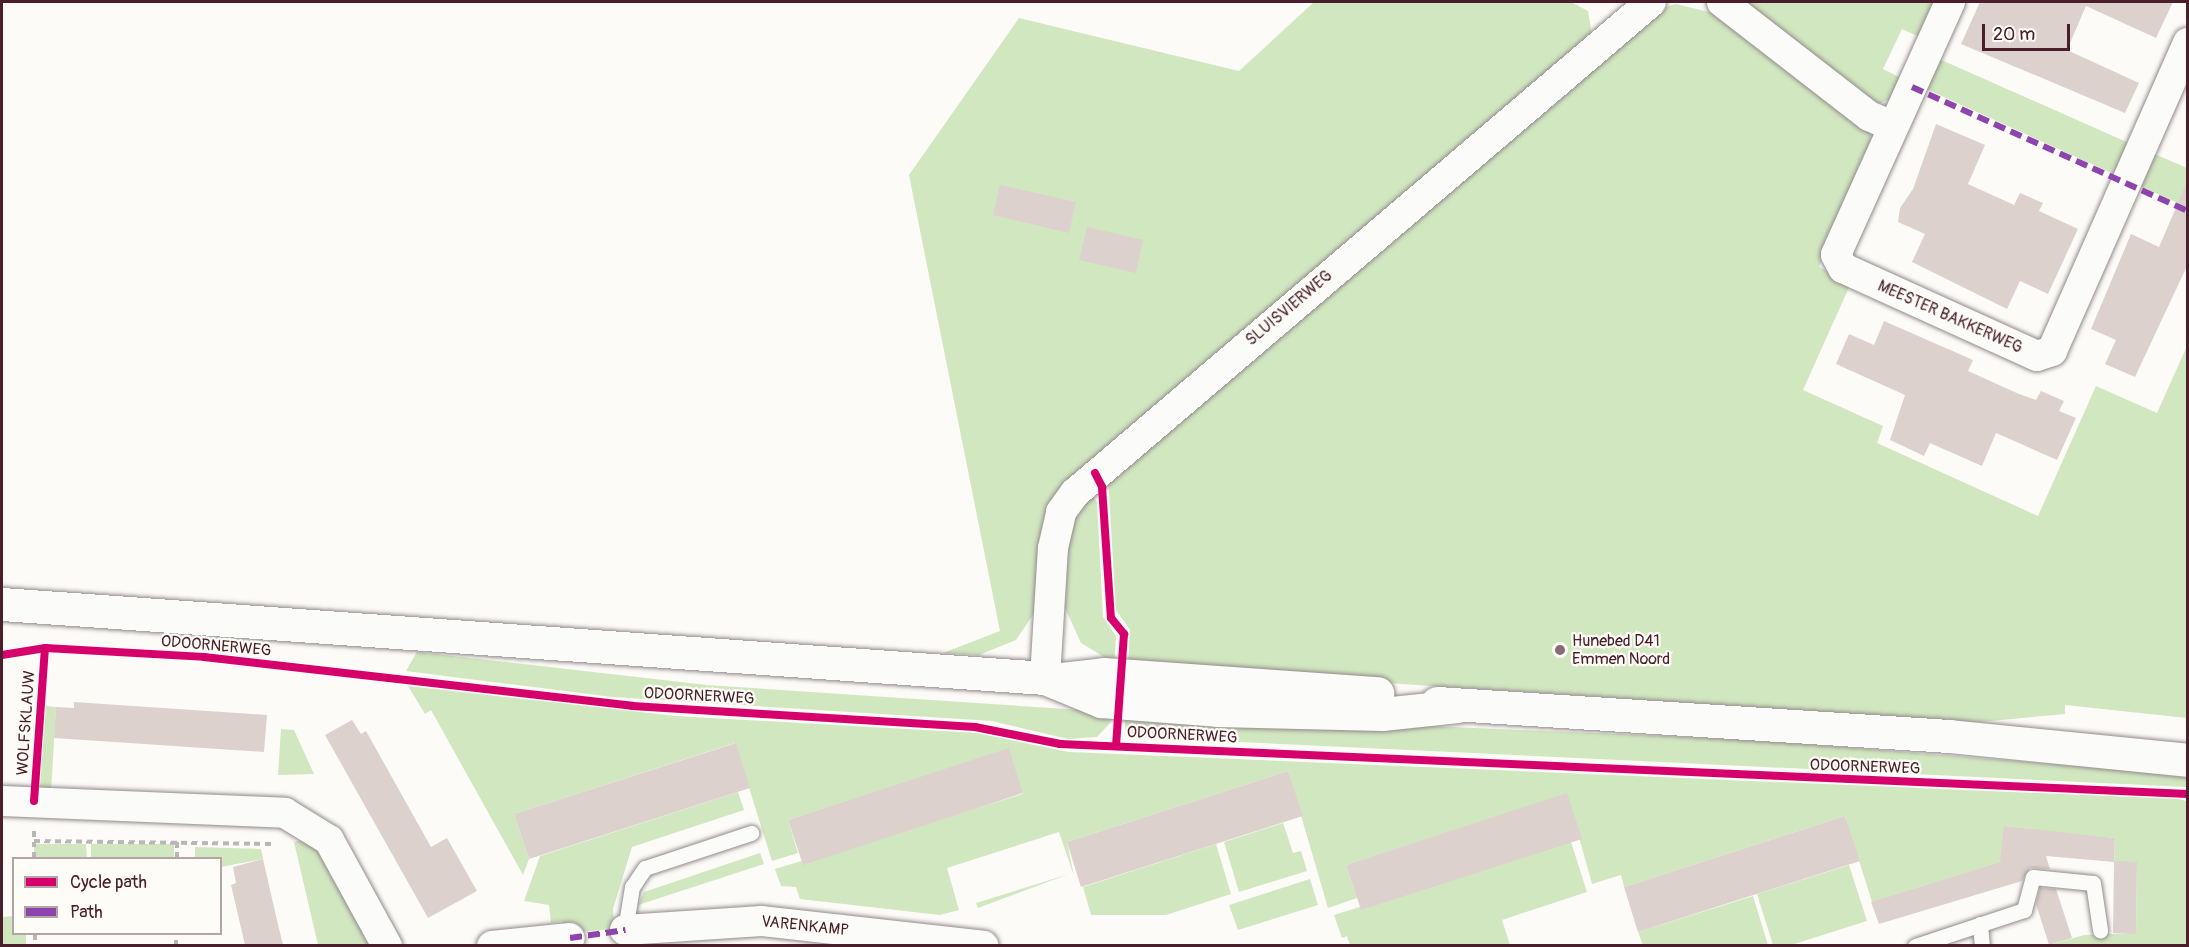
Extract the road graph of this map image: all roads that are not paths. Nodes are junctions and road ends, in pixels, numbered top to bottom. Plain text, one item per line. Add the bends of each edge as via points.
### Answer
1 (1651, 2) edge
2 (1722, 2) edge
3 (1950, 2) edge
4 (2187, 43) edge
5 (1893, 126) junction
6 (2, 604) edge
7 (1049, 679) junction
8 (2186, 756) edge
9 (2, 801) edge
10 (750, 833) dead end
11 (1980, 924) junction
12 (2100, 930) dead end
13 (640, 933) edge
14 (570, 938) dead end
15 (387, 945) edge
16 (492, 945) edge
17 (984, 945) edge
18 (1915, 945) edge
19 (1982, 945) edge

1 - 7 street, SLUISVIERWEG via 1075,493 1061,512 1053,548
2 - 5 street via 1869,116
3 - 5 street, MEESTER BAKKERWEG
4 - 5 street, MEESTER BAKKERWEG via 2052,351 2037,356 1843,268 1836,255
6 - 7 main road, ODOORNERWEG
7 - 8 main road, ODOORNERWEG via 1101,701 1217,710 1382,714 1458,706
9 - 15 street, WOLFSKLAUW via 265,809 301,820 325,836 346,865
10 - 13 lane via 645,868 632,887
11 - 12 lane via 2024,910 2033,877 2093,883
11 - 18 lane
11 - 19 lane
13 - 17 street, VARENKAMP via 762,921
14 - 16 street

